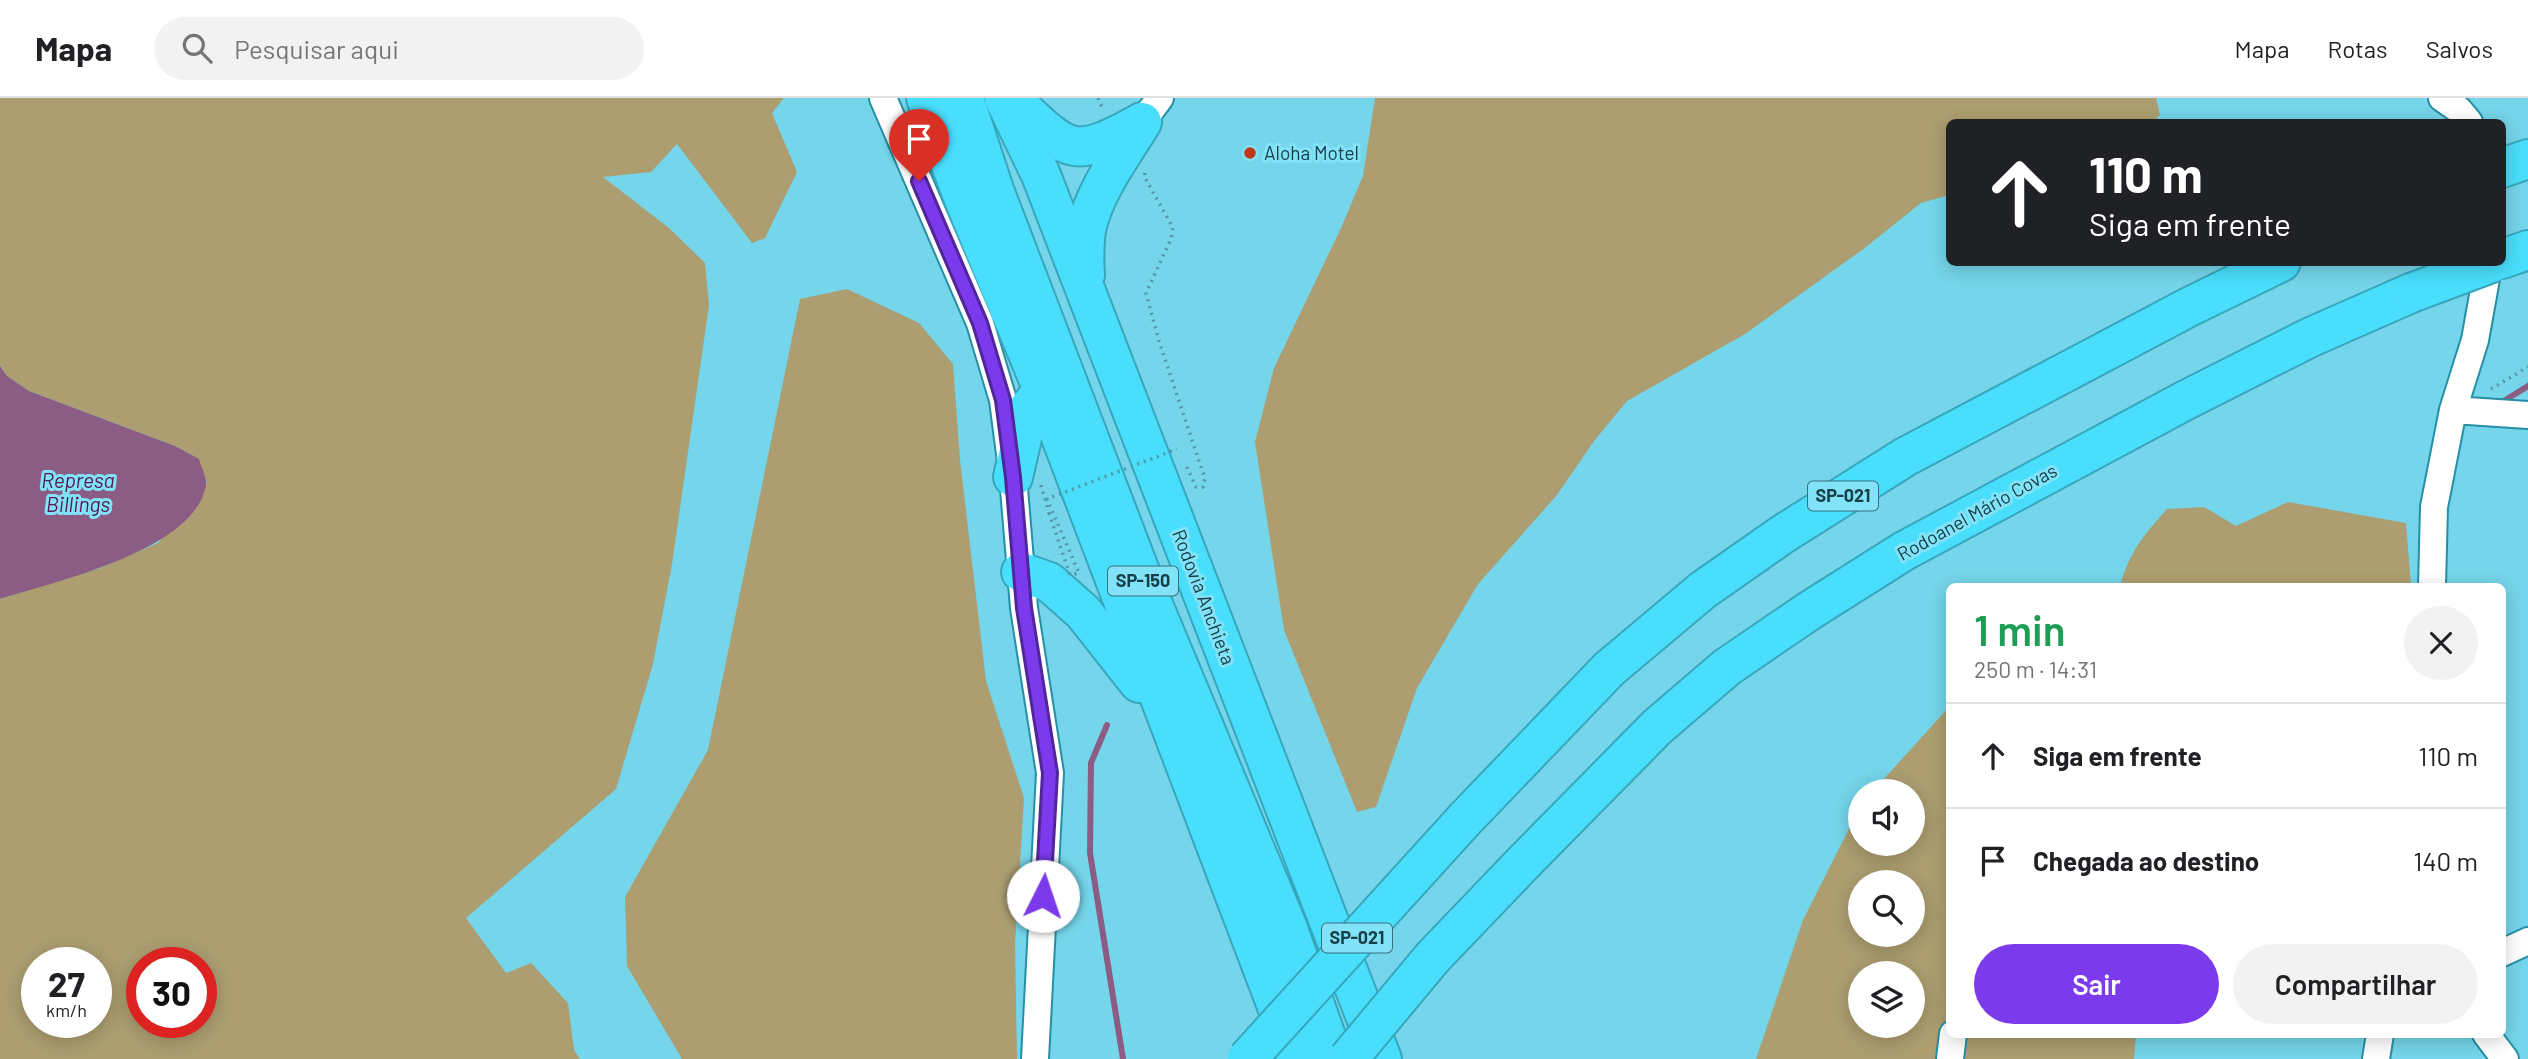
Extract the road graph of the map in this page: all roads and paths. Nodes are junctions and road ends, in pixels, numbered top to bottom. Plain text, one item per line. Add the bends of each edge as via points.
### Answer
1 (883, 98) edge
2 (926, 98) edge
3 (964, 98) edge
4 (972, 98) edge
5 (1004, 98) edge
6 (1010, 98) edge
7 (2442, 98) edge
8 (1151, 110) edge
9 (2466, 119) edge
10 (2528, 159) edge
11 (1149, 166) dead end
12 (2506, 167) edge
13 (2528, 250) edge
14 (2506, 258) edge
15 (2273, 266) edge
16 (2481, 266) edge
17 (2490, 266) edge
18 (1086, 294) junction
19 (2528, 367) edge
20 (1127, 398) junction
21 (1025, 399) junction
22 (2455, 404) junction
23 (2528, 415) edge
24 (1013, 477) joint
25 (1049, 513) dead end
26 (1021, 572) junction
27 (2432, 583) edge
28 (1178, 748) junction
29 (2528, 941) edge
30 (2506, 951) edge
31 (1953, 1038) edge
32 (2379, 1038) edge
33 (2489, 1038) edge
34 (1035, 1059) edge
35 (1247, 1059) edge
36 (1297, 1059) edge
37 (1334, 1059) edge
38 (1348, 1059) edge
39 (1382, 1059) edge
40 (1950, 1059) edge
41 (2376, 1059) edge
42 (2505, 1059) edge

1 - 21 street via 980,323
2 - 21 highway, SP-150 via 965,202
3 - 37 highway, SP-150 via 994,190 1144,582 1287,926
4 - 20 highway via 1085,333
5 - 18 highway, Rodovia Anchieta / SP-150 via 1041,175
6 - 8 highway via 1056,140 1071,146 1094,146
7 - 9 street
8 - 18 highway via 1092,212 1084,256
10 - 12 highway
11 - 25 path, bridge via 1144,176 1174,228 1146,293 1205,478 1203,487 1196,487 1177,449 1047,499 1079,573 1075,575 1070,575
13 - 14 highway
15 - 35 highway, SP-021, bridge via 1905,457 1703,590 1609,669
16 - 38 highway, Rodoanel Mário Covas, bridge via 2311,337 2186,400 1904,551 1727,667 1657,727 1525,861 1433,957
17 - 22 street via 2475,340
18 - 20 highway, Rodovia Anchieta / SP-150
19 - 22 path via 2501,385
20 - 39 highway, Rodovia Anchieta / SP-150
21 - 24 highway
21 - 28 highway, SP-150
22 - 23 street
22 - 27 street via 2434,507
24 - 26 street
26 - 28 highway via 1049,582 1083,612 1139,683
26 - 34 street via 1050,773
28 - 36 highway, SP-150
29 - 30 street
31 - 40 street
32 - 41 street
33 - 42 street

